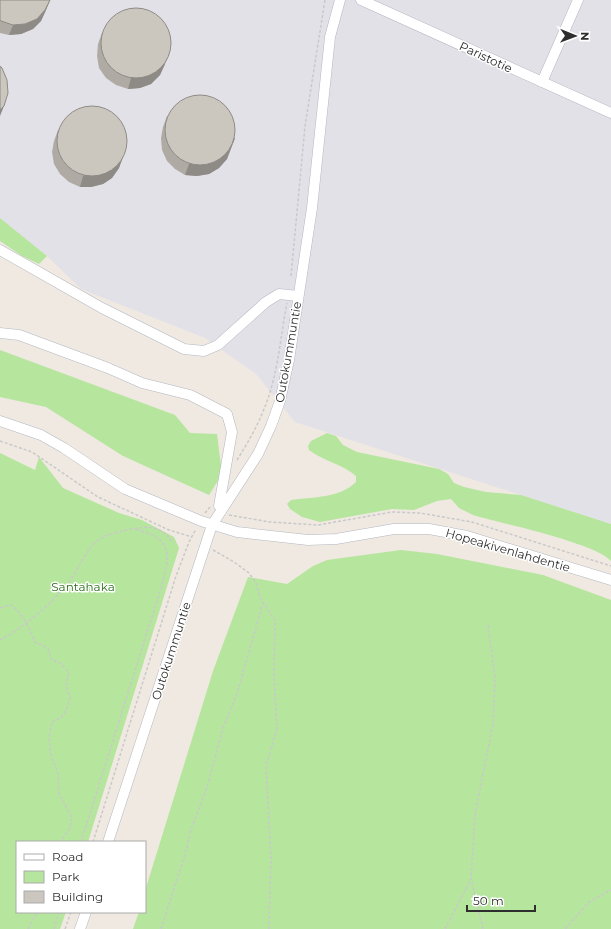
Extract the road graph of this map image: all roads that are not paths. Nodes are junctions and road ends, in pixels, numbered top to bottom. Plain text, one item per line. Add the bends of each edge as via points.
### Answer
1 (340, 0) edge
2 (361, 0) edge
3 (578, 0) edge
4 (542, 82) junction
5 (611, 113) edge
6 (0, 250) edge
7 (294, 295) junction
8 (0, 333) edge
9 (0, 421) edge
10 (218, 513) junction
11 (212, 525) junction
12 (611, 580) edge
13 (108, 841) edge
14 (86, 913) edge
15 (80, 929) edge

1 - 7 street, Outokummuntie via 330,37 312,208
2 - 4 street, Paristotie
3 - 4 street
4 - 5 street, Paristotie
6 - 7 street via 102,308 184,349 204,351 218,345 266,302 279,294
7 - 10 street, Outokummuntie via 280,401 258,454
8 - 10 street via 19,335 142,383 190,395 227,414 232,432
9 - 11 street, Hopeakivenlahdentie via 40,435 64,448 125,489
10 - 11 street, Outokummuntie
11 - 12 street, Hopeakivenlahdentie via 237,532 308,540 336,539 394,529 429,529 468,536
11 - 13 street, Outokummuntie
14 - 15 street

